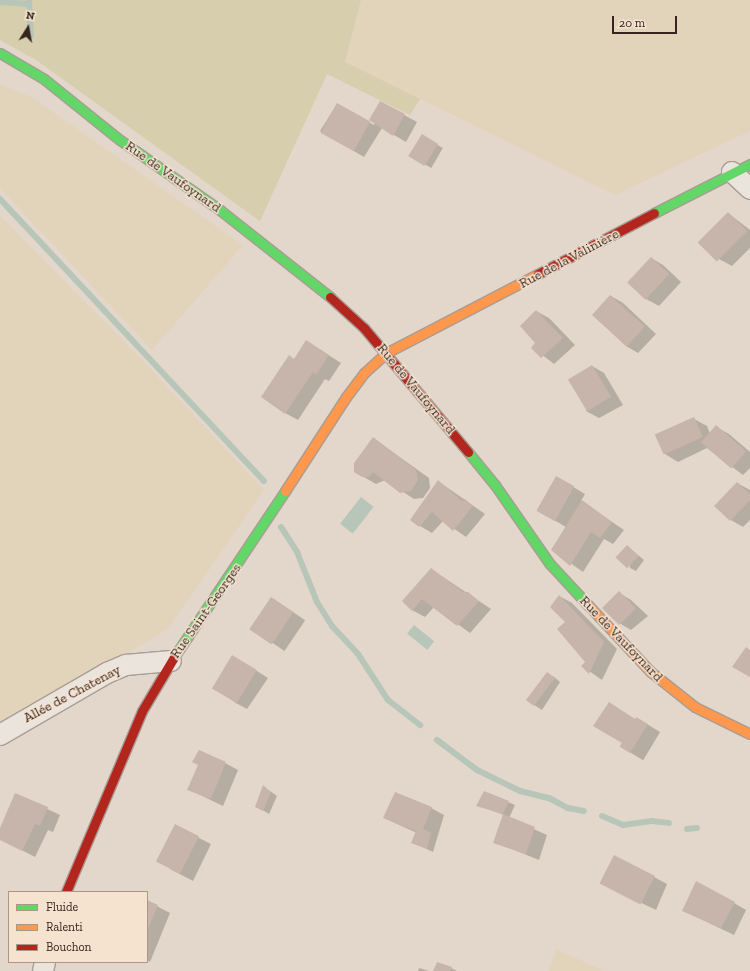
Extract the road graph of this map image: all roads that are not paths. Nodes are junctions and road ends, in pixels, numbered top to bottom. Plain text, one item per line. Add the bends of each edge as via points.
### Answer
1 (0, 53) edge
2 (0, 62) edge
3 (44, 79) junction
4 (741, 168) edge
5 (750, 189) edge
6 (386, 353) junction
7 (171, 661) junction
8 (750, 734) edge
9 (0, 735) edge
10 (66, 891) edge

1 - 3 street, Rue de Vaufoynard
2 - 3 street, Rue de Vaufoynard
3 - 6 street, Rue de Vaufoynard via 120,140 220,210 305,275 364,328
4 - 5 street
4 - 6 street, Rue de la Valinière via 583,249 500,296
6 - 7 street, Rue Saint-Georges via 364,373 346,397 232,574
6 - 8 street, Rue de Vaufoynard via 495,485 537,547 592,611 673,691 695,707
7 - 9 street, Allée de Chatenay via 126,665 107,673
7 - 10 street, Rue Saint-Georges via 134,728

